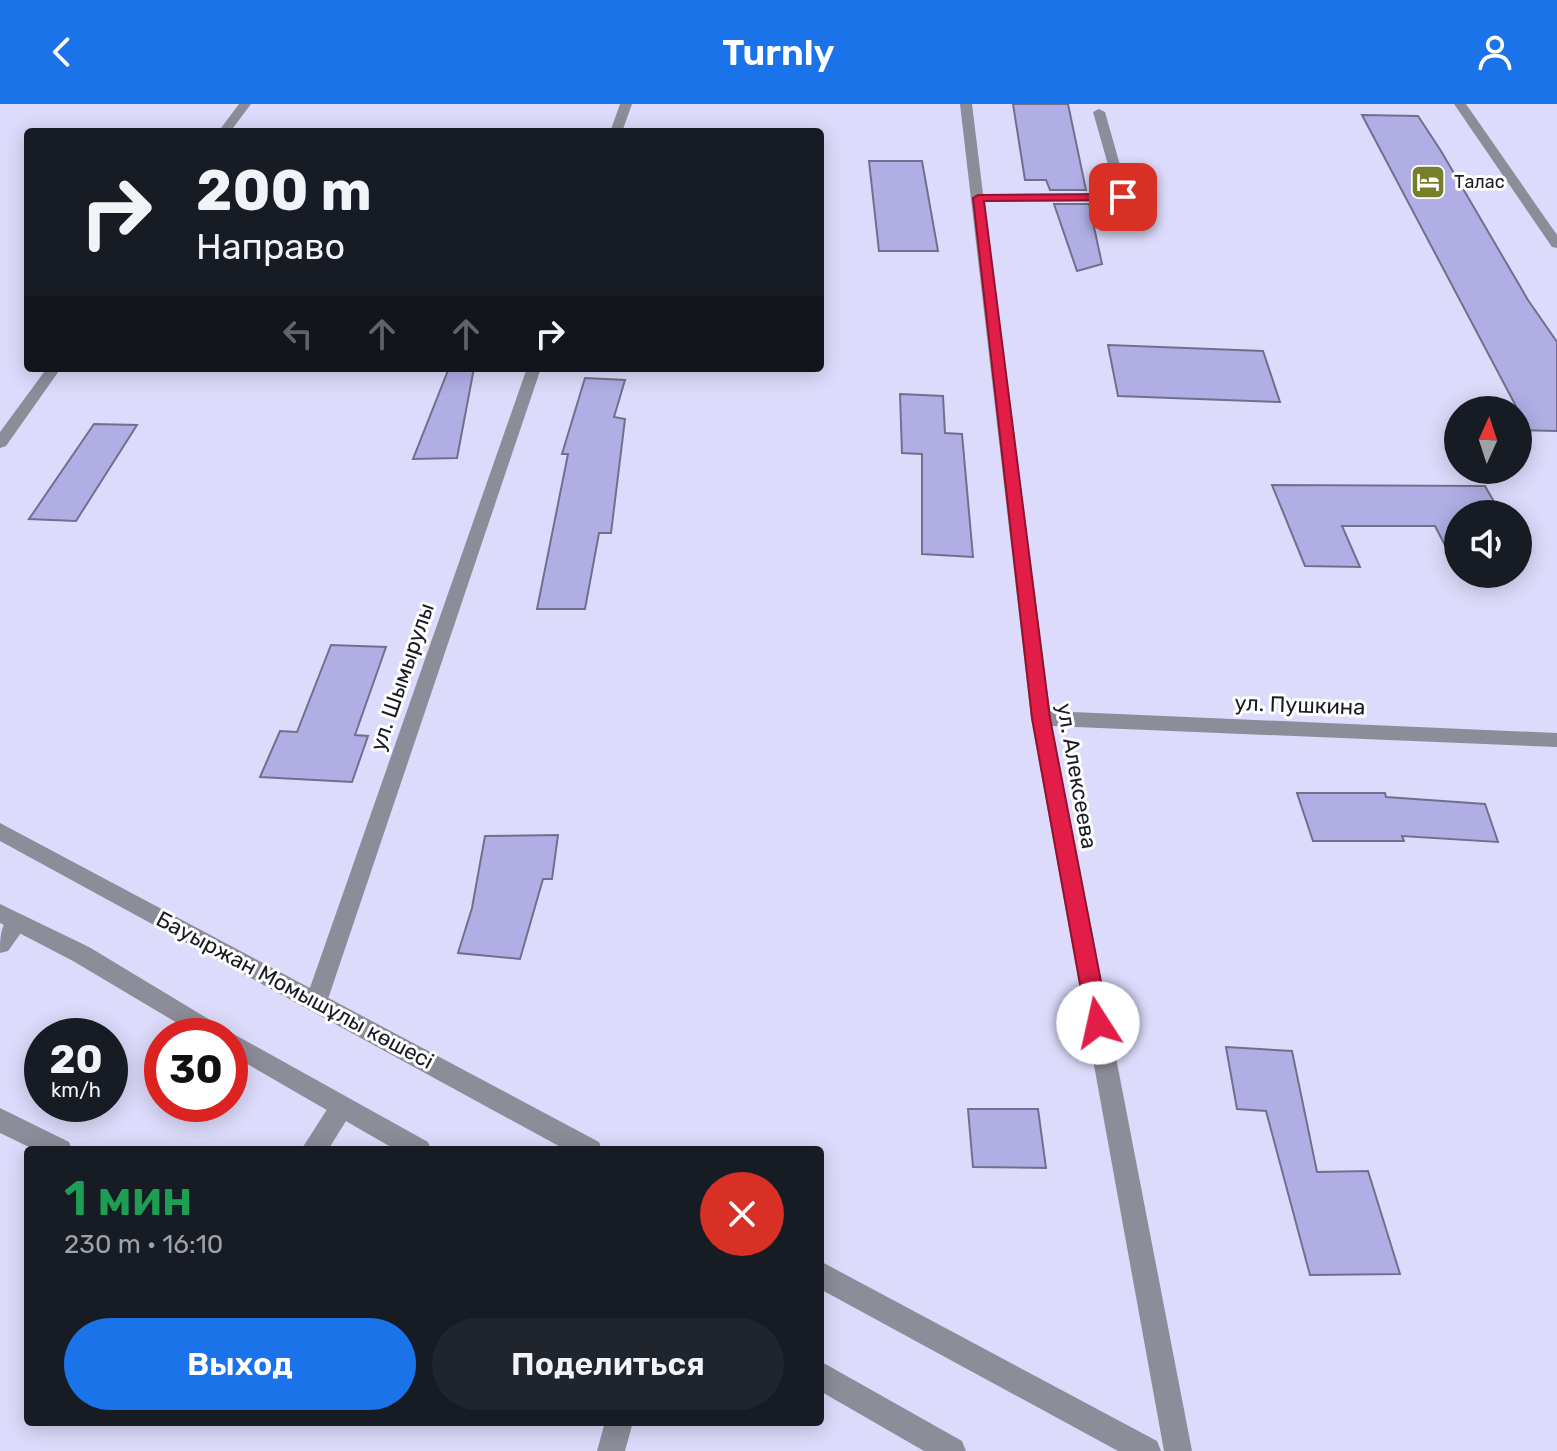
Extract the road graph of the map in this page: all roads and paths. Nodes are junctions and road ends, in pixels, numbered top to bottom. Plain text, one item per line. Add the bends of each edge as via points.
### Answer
1 (245, 104) edge
2 (626, 104) edge
3 (966, 104) edge
4 (1460, 104) edge
5 (1099, 112) dead end
6 (227, 128) edge
7 (617, 128) edge
8 (978, 198) junction
9 (1555, 240) edge
10 (51, 372) edge
11 (533, 372) edge
12 (0, 443) edge
13 (1041, 718) junction
14 (1557, 740) edge
15 (0, 831) edge
16 (9, 918) edge
17 (0, 944) edge
18 (316, 1002) junction
19 (189, 1018) edge
20 (248, 1053) edge
21 (342, 1108) junction
22 (0, 1120) edge
23 (52, 1146) edge
24 (316, 1146) edge
25 (412, 1146) edge
26 (583, 1146) edge
27 (824, 1276) edge
28 (824, 1377) edge
29 (952, 1451) edge
30 (1147, 1451) edge
31 (1178, 1451) edge

1 - 6 street
2 - 7 street
3 - 8 street, ул. Алексеева
4 - 9 street
5 - 8 street via 1123,197
8 - 13 street, ул. Алексеева
10 - 12 street
11 - 18 street, ул. Шымырулы
13 - 14 street, ул. Пушкина
13 - 31 street, ул. Алексеева
15 - 18 street, Бауыржан Момышұлы көшесі
16 - 17 street
16 - 19 street
18 - 26 street, Бауыржан Момышұлы көшесі
20 - 21 street
21 - 24 street
21 - 25 street
22 - 23 street
27 - 30 street
28 - 29 street

